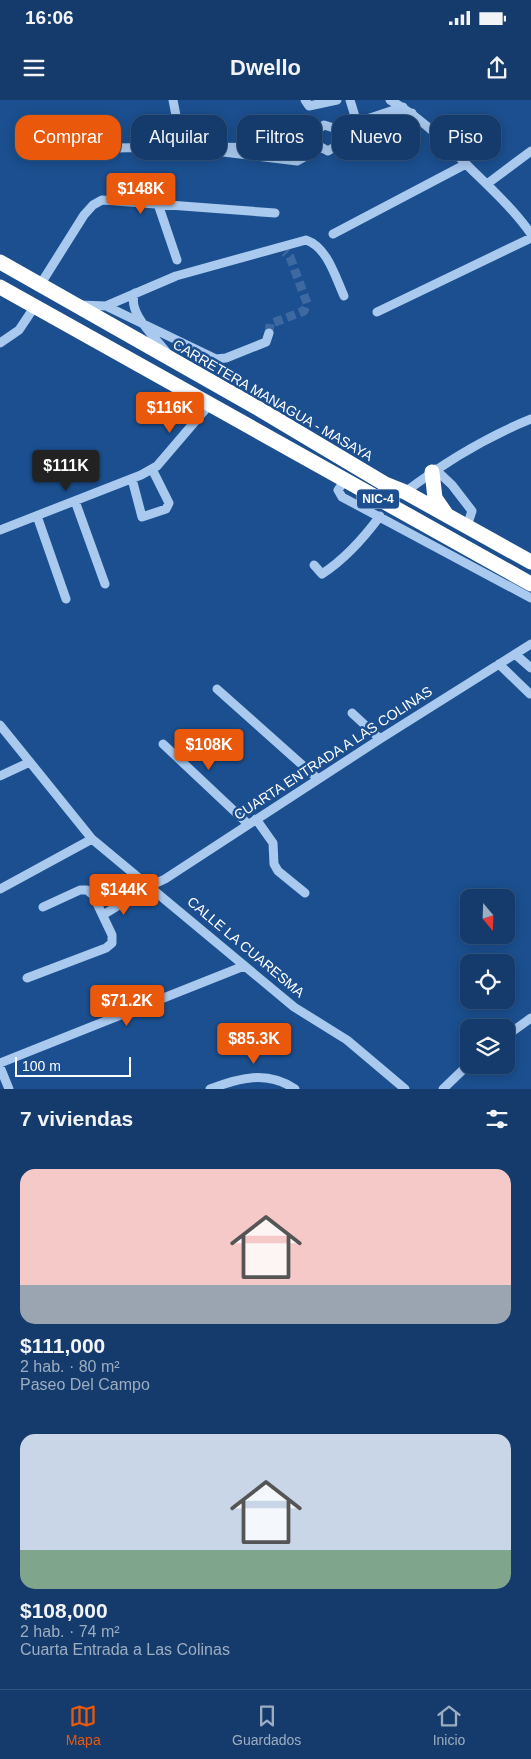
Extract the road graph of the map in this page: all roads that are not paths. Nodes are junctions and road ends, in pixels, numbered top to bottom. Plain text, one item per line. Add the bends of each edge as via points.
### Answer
1 (173, 100) edge
2 (306, 100) edge
3 (337, 100) edge
4 (350, 100) edge
5 (390, 100) edge
6 (403, 107) junction
7 (412, 113) junction
8 (176, 115) edge
9 (355, 115) edge
10 (380, 115) edge
11 (405, 115) edge
12 (531, 151) edge
13 (466, 164) junction
14 (486, 184) junction
15 (158, 204) junction
16 (274, 213) dead end
17 (332, 234) dead end
18 (531, 234) edge
19 (531, 238) edge
20 (275, 249) junction
21 (285, 252) dead end
22 (177, 260) dead end
23 (0, 262) edge
24 (40, 285) junction
25 (0, 287) edge
26 (135, 293) junction
27 (344, 296) dead end
28 (75, 305) junction
29 (35, 306) junction
30 (106, 306) junction
31 (377, 312) dead end
32 (144, 324) junction
33 (269, 333) tunnel mouth
34 (0, 343) edge
35 (174, 362) junction
36 (232, 394) junction
37 (210, 404) junction
38 (261, 410) junction
39 (225, 413) junction
40 (531, 419) edge
41 (249, 427) junction
42 (152, 469) junction
43 (434, 470) junction
44 (132, 479) junction
45 (345, 480) junction
46 (405, 492) junction
47 (75, 501) junction
48 (37, 516) junction
49 (380, 516) junction
50 (451, 518) junction
51 (467, 526) junction
52 (0, 530) edge
53 (454, 540) junction
54 (531, 562) edge
55 (314, 565) dead end
56 (106, 584) dead end
57 (531, 584) edge
58 (531, 598) edge
59 (66, 599) dead end
60 (531, 644) edge
61 (516, 654) junction
62 (499, 664) junction
63 (531, 668) edge
64 (217, 688) dead end
65 (530, 694) dead end
66 (352, 713) dead end
67 (0, 725) edge
68 (380, 739) junction
69 (163, 744) dead end
70 (30, 762) junction
71 (0, 776) edge
72 (318, 779) junction
73 (252, 822) junction
74 (92, 839) junction
75 (150, 886) junction
76 (0, 889) edge
77 (305, 893) dead end
78 (44, 907) dead end
79 (103, 915) junction
80 (244, 966) junction
81 (27, 978) dead end
82 (531, 1018) edge
83 (515, 1030) edge
84 (0, 1063) edge
85 (0, 1067) edge
86 (460, 1073) edge
87 (9, 1089) edge
88 (210, 1089) edge
89 (295, 1089) edge
90 (405, 1089) edge
91 (443, 1089) edge

1 - 8 street
2 - 3 street via 310,106 315,106
4 - 9 street
5 - 6 street
6 - 7 street
6 - 10 street
7 - 11 street
7 - 13 street
12 - 14 street
13 - 14 street
13 - 17 street
14 - 18 street
15 - 16 street
15 - 22 street
15 - 24 street via 102,200 93,205
19 - 31 street
20 - 21 street
20 - 26 street via 176,276
20 - 27 street via 306,240 315,243
23 - 24 highway, CARRETERA MANAGUA - MASAYA / NIC-4
24 - 28 highway, CARRETERA MANAGUA - MASAYA / NIC-4
25 - 29 highway, NIC-4
26 - 30 street
26 - 32 street via 132,306
28 - 30 street
28 - 35 highway, CARRETERA MANAGUA - MASAYA / NIC-4
29 - 34 street via 19,330
29 - 37 highway, NIC-4
30 - 32 street
32 - 33 street via 216,359 266,342
32 - 35 street
35 - 36 highway, CARRETERA MANAGUA - MASAYA / NIC-4
36 - 38 highway, CARRETERA MANAGUA - MASAYA / NIC-4
36 - 39 highway via 236,407
37 - 39 highway, NIC-4
37 - 42 street
38 - 41 highway via 245,412 244,418
38 - 46 highway, CARRETERA MANAGUA - MASAYA / NIC-4
39 - 41 highway, NIC-4
40 - 43 street via 483,440
41 - 45 highway, NIC-4
42 - 44 street
42 - 44 street via 169,502 166,509 142,517
43 - 46 street
43 - 50 highway via 435,498
43 - 51 street via 452,485 472,511
44 - 47 street
45 - 46 highway via 376,493 393,496
45 - 49 street via 338,490 342,497
45 - 53 highway, NIC-4
46 - 50 highway, CARRETERA MANAGUA - MASAYA / NIC-4
46 - 53 highway via 409,505
47 - 48 street
47 - 56 street
48 - 52 street
48 - 59 street
49 - 55 street via 359,543 333,566 322,574
49 - 58 street
50 - 51 highway, CARRETERA MANAGUA - MASAYA / NIC-4
51 - 54 highway, CARRETERA MANAGUA - MASAYA / NIC-4
53 - 57 highway, NIC-4
60 - 61 street, CUARTA ENTRADA A LAS COLINAS
61 - 62 street, CUARTA ENTRADA A LAS COLINAS
61 - 63 street
62 - 65 street
62 - 68 street, CUARTA ENTRADA A LAS COLINAS
64 - 72 street
66 - 68 street
67 - 70 street, CALLE LA CUARESMA
68 - 72 street, CUARTA ENTRADA A LAS COLINAS
69 - 73 street
70 - 71 street
70 - 74 street, CALLE LA CUARESMA
72 - 73 street, CUARTA ENTRADA A LAS COLINAS
73 - 75 street, CUARTA ENTRADA A LAS COLINAS
73 - 77 street via 273,844 274,864 278,871
74 - 75 street, CALLE LA CUARESMA
74 - 76 street
75 - 79 street, CUARTA ENTRADA A LAS COLINAS
75 - 80 street, CALLE LA CUARESMA
78 - 79 street via 80,890 87,890 93,894
79 - 81 street via 112,935 112,943 106,948
80 - 84 street
80 - 90 street, CALLE LA CUARESMA via 294,1007 346,1040
82 - 83 street
85 - 87 street
86 - 91 street
88 - 89 street via 253,1076 274,1078

